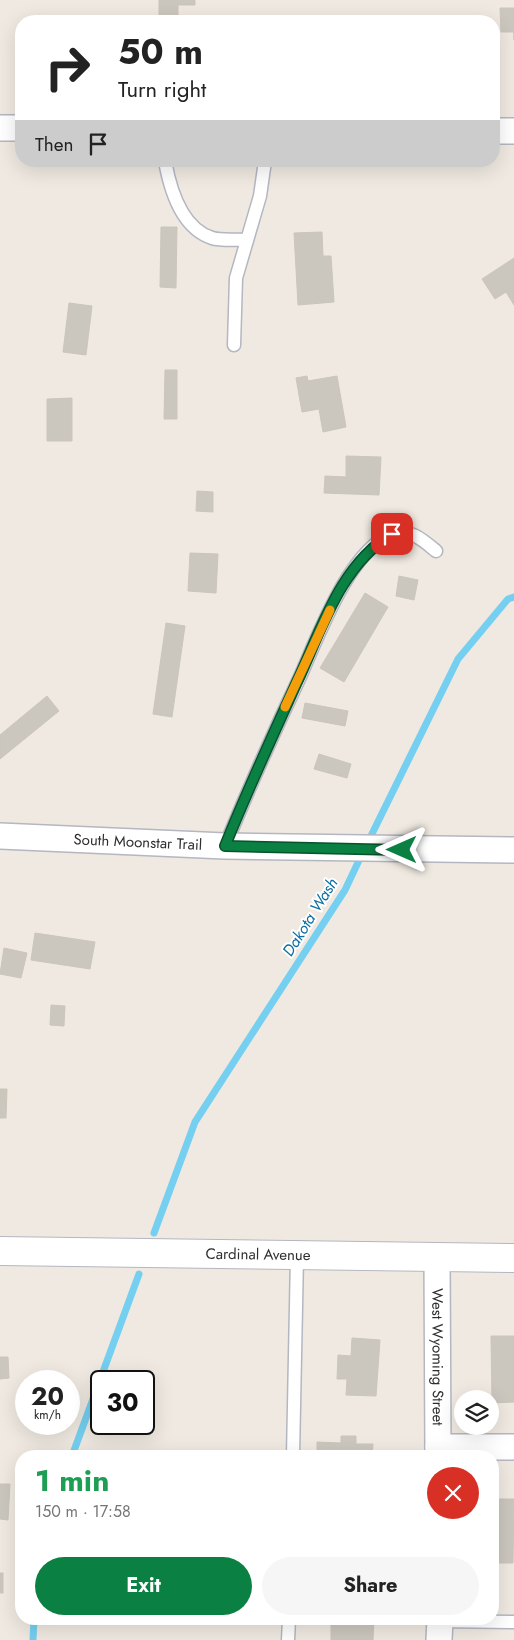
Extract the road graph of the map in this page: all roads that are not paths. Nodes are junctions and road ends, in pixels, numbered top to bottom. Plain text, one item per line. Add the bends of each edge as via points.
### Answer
1 (0, 128) edge
2 (15, 128) edge
3 (500, 131) edge
4 (514, 131) edge
5 (167, 167) edge
6 (265, 167) edge
7 (247, 240) junction
8 (234, 345) dead end
9 (436, 551) dead end
10 (0, 836) edge
11 (225, 846) junction
12 (514, 850) edge
13 (0, 1251) edge
14 (297, 1256) junction
15 (437, 1258) junction
16 (514, 1258) edge
17 (514, 1448) edge
18 (292, 1450) edge
19 (438, 1450) edge
20 (476, 1450) edge
21 (514, 1622) edge
22 (499, 1623) edge
23 (289, 1625) edge
24 (470, 1625) edge
25 (440, 1627) edge
26 (288, 1640) edge

1 - 2 street
3 - 4 street
5 - 7 lane via 178,207 196,229 212,238
6 - 7 lane
7 - 8 lane via 236,278
9 - 11 lane via 413,534 392,534 368,552 353,570 316,638
10 - 11 street, South Moonstar Trail
11 - 12 street, South Moonstar Trail
13 - 14 main road, Cardinal Avenue
14 - 15 main road, Cardinal Avenue
14 - 18 lane
15 - 16 main road, Cardinal Avenue
15 - 19 street, West Wyoming Street
17 - 20 street
21 - 22 lane
23 - 26 lane
24 - 25 lane

